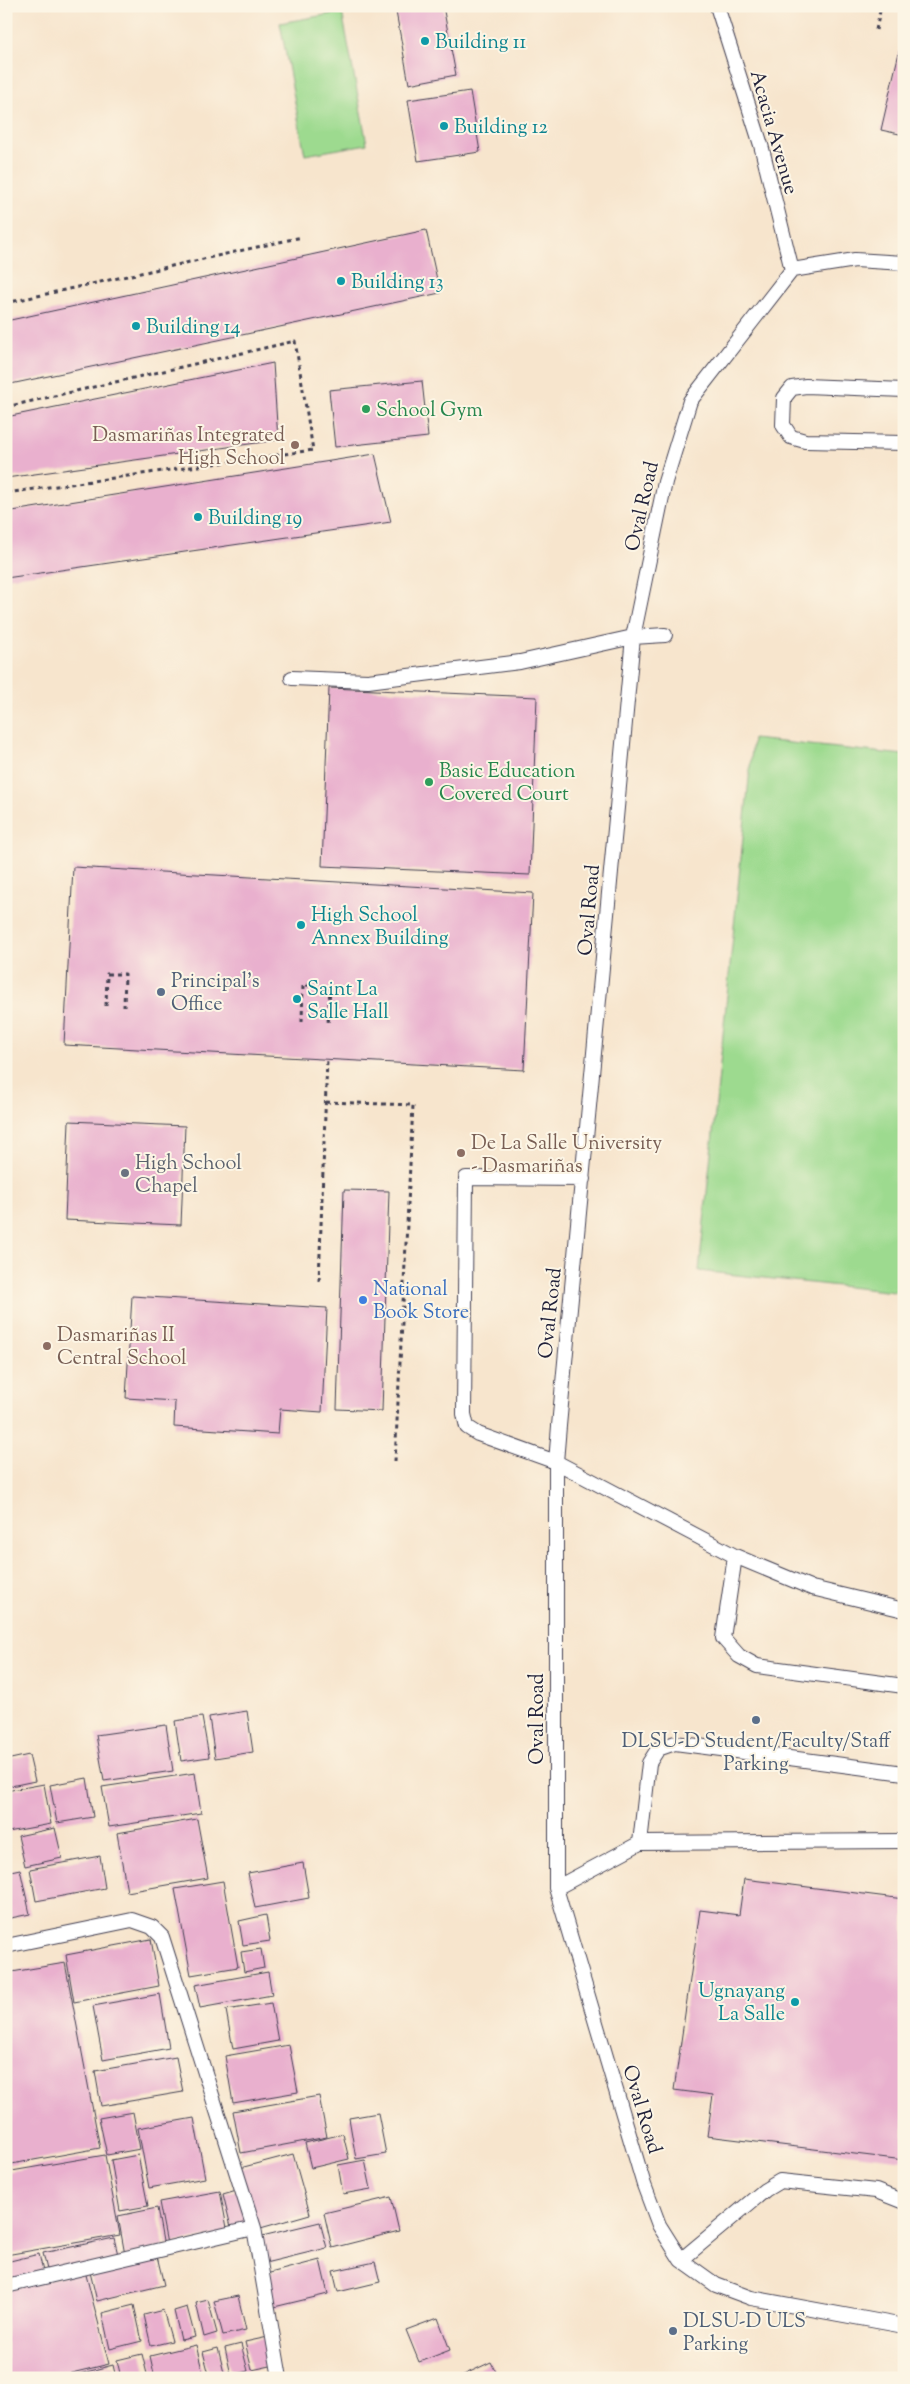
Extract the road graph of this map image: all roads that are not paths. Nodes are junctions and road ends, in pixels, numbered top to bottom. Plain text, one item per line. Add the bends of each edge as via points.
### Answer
1 (717, 6) edge
2 (904, 263) edge
3 (792, 270) junction
4 (904, 390) edge
5 (904, 444) edge
6 (664, 635) dead end
7 (633, 637) junction
8 (292, 678) dead end
9 (583, 1179) junction
10 (556, 1462) junction
11 (735, 1556) junction
12 (904, 1610) edge
13 (904, 1686) edge
14 (904, 1773) edge
15 (904, 1841) edge
16 (640, 1843) junction
17 (556, 1888) junction
18 (6, 1946) edge
19 (904, 2202) edge
20 (254, 2228) junction
21 (682, 2260) junction
22 (6, 2286) edge
23 (904, 2326) edge
24 (280, 2378) edge

1 - 3 lane, Acacia Avenue via 760,145
2 - 3 lane via 855,260
3 - 7 lane, Oval Road via 690,401 665,482
4 - 5 lane via 792,388 784,398 782,425 790,437 805,442
6 - 7 lane
7 - 8 lane via 520,662 368,681
7 - 9 lane, Oval Road
9 - 10 lane, Oval Road
9 - 10 lane via 466,1178 464,1414 467,1427
10 - 11 lane
10 - 17 lane, Oval Road
11 - 12 lane via 812,1588
11 - 13 lane via 723,1638 739,1656 757,1666
14 - 16 lane via 675,1743 658,1749 649,1763
15 - 16 lane
16 - 17 lane
17 - 21 lane, Oval Road via 644,2185 659,2225
18 - 20 lane via 132,1920 152,1927 162,1937
19 - 21 lane via 876,2191 780,2181
20 - 22 lane
20 - 24 lane
21 - 23 lane, Oval Road via 716,2285 751,2298

